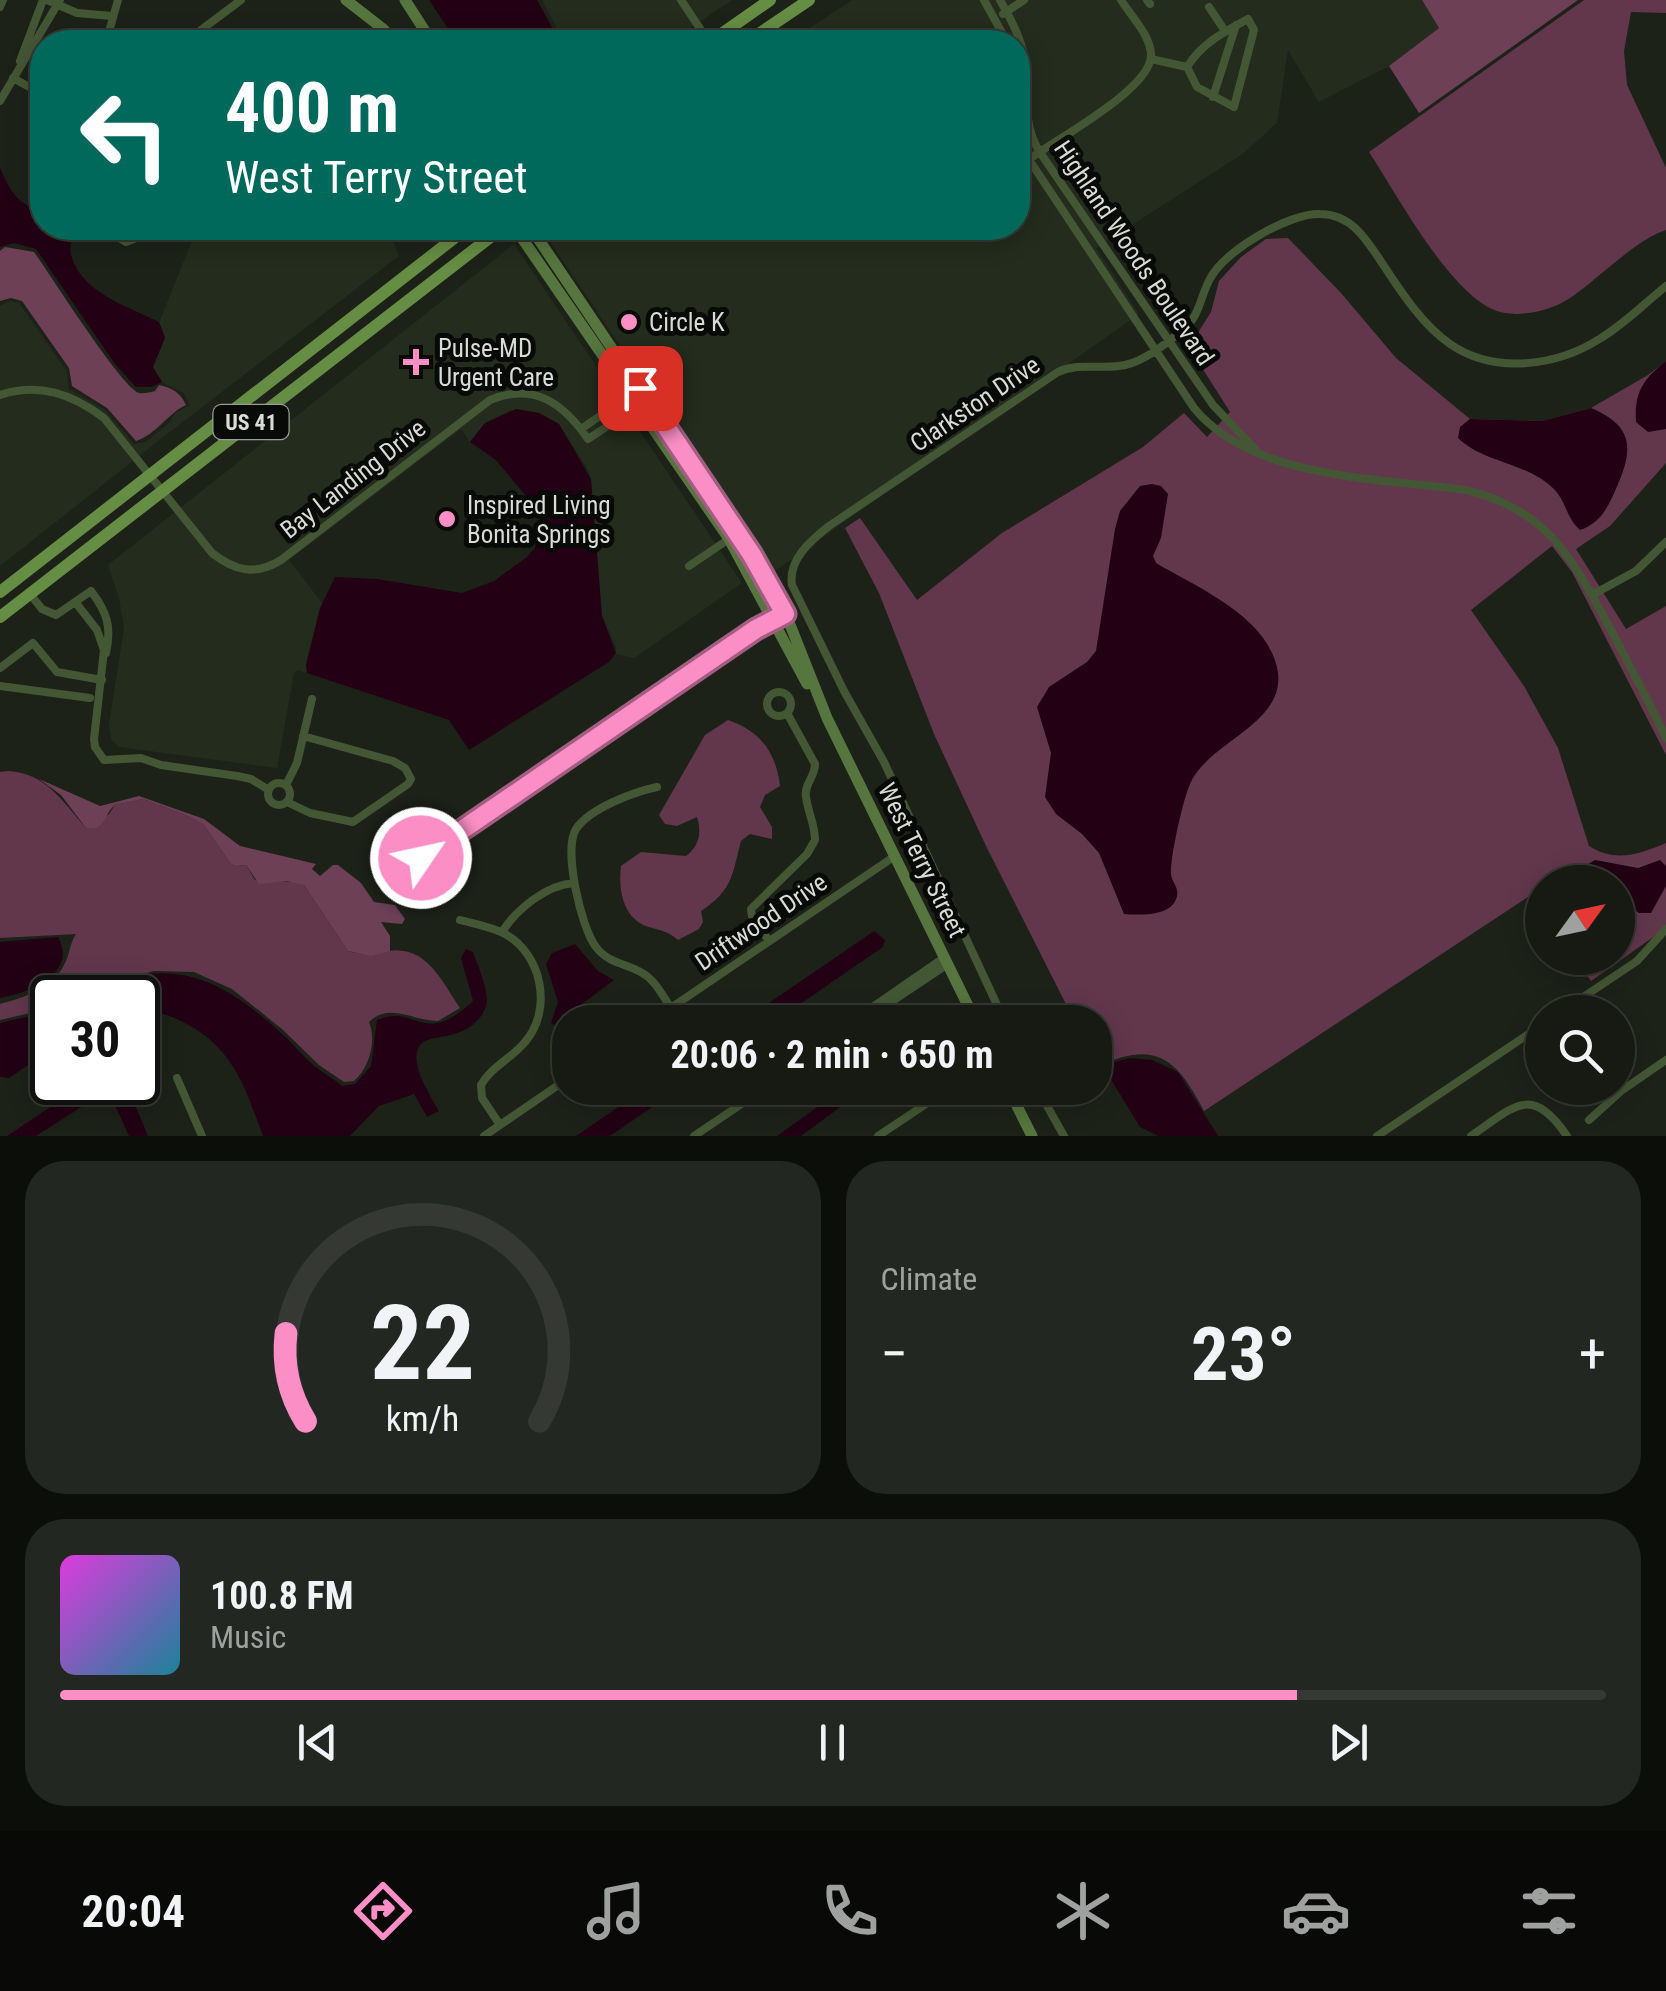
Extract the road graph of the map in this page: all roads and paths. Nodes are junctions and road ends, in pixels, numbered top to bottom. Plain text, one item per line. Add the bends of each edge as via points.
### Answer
1 (45, 0) edge
2 (118, 0) edge
3 (242, 0) edge
4 (346, 0) edge
5 (405, 0) edge
6 (681, 0) edge
7 (770, 0) edge
8 (809, 0) edge
9 (984, 0) edge
10 (1000, 0) edge
11 (1024, 0) edge
12 (1121, 0) edge
13 (59, 2) edge
14 (1209, 7) dead end
15 (1007, 12) junction
16 (112, 16) junction
17 (996, 19) junction
18 (1236, 26) junction
19 (33, 30) edge
20 (42, 30) edge
21 (109, 30) edge
22 (201, 30) edge
23 (384, 30) edge
24 (424, 30) edge
25 (701, 30) edge
26 (726, 30) edge
27 (765, 30) edge
28 (1001, 30) edge
29 (1014, 30) edge
30 (1226, 31) junction
31 (30, 38) edge
32 (30, 49) edge
33 (1152, 58) junction
34 (1188, 67) junction
35 (18, 68) junction
36 (13, 78) junction
37 (30, 87) edge
38 (1213, 98) junction
39 (0, 101) edge
40 (1030, 127) edge
41 (1039, 151) junction
42 (1030, 157) edge
43 (1030, 166) edge
44 (452, 240) edge
45 (486, 240) edge
46 (524, 240) edge
47 (539, 240) edge
48 (1666, 286) edge
49 (1169, 340) junction
50 (1154, 349) junction
51 (0, 395) edge
52 (638, 398) junction
53 (581, 429) junction
54 (1260, 453) junction
55 (149, 476) junction
56 (160, 491) junction
57 (728, 539) junction
58 (1666, 542) edge
59 (689, 566) dead end
60 (0, 592) edge
61 (30, 594) junction
62 (1592, 595) junction
63 (76, 603) junction
64 (0, 617) edge
65 (780, 617) junction
66 (105, 658) junction
67 (0, 668) edge
68 (82, 677) junction
69 (102, 680) junction
70 (0, 686) edge
71 (312, 698) dead end
72 (787, 713) dead end
73 (302, 736) junction
74 (1666, 738) edge
75 (286, 784) junction
76 (657, 788) dead end
77 (268, 790) junction
78 (287, 802) junction
79 (895, 856) junction
80 (421, 858) dead end
81 (574, 883) junction
82 (460, 920) dead end
83 (1666, 929) edge
84 (502, 932) junction
85 (769, 941) junction
86 (946, 961) junction
87 (1586, 995) edge
88 (669, 1005) edge
89 (675, 1005) edge
90 (877, 1005) edge
91 (885, 1005) edge
92 (968, 1005) edge
93 (997, 1005) edge
94 (1525, 1036) edge
95 (1666, 1060) edge
96 (176, 1078) dead end
97 (552, 1090) edge
98 (731, 1105) edge
99 (740, 1105) edge
100 (924, 1105) edge
101 (1016, 1105) edge
102 (1047, 1105) edge
103 (1589, 1120) dead end
104 (500, 1126) junction
105 (202, 1136) edge
106 (484, 1136) edge
107 (686, 1136) edge
108 (694, 1136) edge
109 (878, 1136) edge
110 (1032, 1136) edge
111 (1064, 1136) edge
112 (1377, 1136) edge
113 (1471, 1136) edge
114 (1567, 1136) edge

1 - 13 street
1 - 19 street
2 - 16 street
3 - 22 street
4 - 23 street
5 - 24 street
6 - 25 street
7 - 26 main road
8 - 27 main road
9 - 17 street
10 - 15 street, Highland Woods Boulevard
11 - 15 street
12 - 33 street via 1146,36
13 - 16 street via 78,13
13 - 20 street
14 - 30 street
15 - 17 street
15 - 29 street, Highland Woods Boulevard
16 - 21 street
17 - 28 street
18 - 30 street
18 - 38 street
18 - 38 street via 1248,18 1254,30 1234,108
30 - 34 street
31 - 35 street
32 - 35 street
33 - 34 street
33 - 41 street via 1136,86
34 - 38 street via 1197,87
35 - 36 street
36 - 37 street
36 - 39 street
40 - 41 street, Highland Woods Boulevard
41 - 42 street
41 - 49 street, Highland Woods Boulevard
43 - 50 street, Highland Woods Boulevard
44 - 55 main road, US 41
45 - 56 main road, US 41
46 - 52 street, West Terry Street
47 - 52 street, West Terry Street
48 - 49 street, Clarkston Drive via 1610,333 1574,352 1541,362 1498,362 1466,353 1437,334 1354,226 1328,214 1308,214 1272,228 1220,265 1191,322
49 - 50 street, Clarkston Drive
49 - 54 street, Highland Woods Boulevard via 1223,418
50 - 54 street, Highland Woods Boulevard via 1208,423
50 - 93 street, Clarkston Drive via 1130,364 1058,372 829,526 795,562 791,578
51 - 55 street, Bay Landing Drive via 48,390 89,406
52 - 53 street
52 - 53 street, Bay Landing Drive via 588,439
52 - 57 street, West Terry Street
52 - 65 street, West Terry Street via 745,544
53 - 56 street, Bay Landing Drive via 542,396 518,392 490,400 281,560 252,571 212,553
54 - 62 street, Highland Woods Boulevard via 1298,466 1495,498 1548,532
55 - 56 street, Bay Landing Drive
55 - 60 main road, US 41
56 - 61 main road, US 41
57 - 59 street
57 - 65 street, West Terry Street
58 - 62 street via 1636,570
61 - 63 street via 50,614
61 - 64 main road, US 41
62 - 74 street, Highland Woods Boulevard
63 - 66 street via 97,630
63 - 66 street via 91,591 105,612
65 - 79 street, West Terry Street
65 - 80 street
66 - 69 street
67 - 68 street via 33,643 57,672
68 - 69 street
68 - 70 street via 84,698
69 - 77 street via 94,739 104,760 141,758 251,779
71 - 73 street
72 - 85 street via 815,764 805,794 815,840 750,908
73 - 75 street
73 - 78 street via 393,761 411,779 352,822
75 - 77 street
75 - 78 street
76 - 81 street via 624,796 578,826
77 - 78 street via 274,804
79 - 85 street, Driftwood Drive
79 - 86 street, West Terry Street
81 - 84 street via 548,890
81 - 88 street via 597,949 648,977
82 - 84 street
83 - 87 street via 1636,961
84 - 104 street via 532,963 541,994 529,1036 480,1085
85 - 89 street, Driftwood Drive
86 - 90 street
86 - 91 street
86 - 92 street, West Terry Street
94 - 112 street
95 - 103 street
96 - 105 street
97 - 104 street
98 - 107 street
99 - 108 street
100 - 109 street
101 - 110 street
102 - 111 street
104 - 106 street
113 - 114 street via 1530,1104 1548,1110

